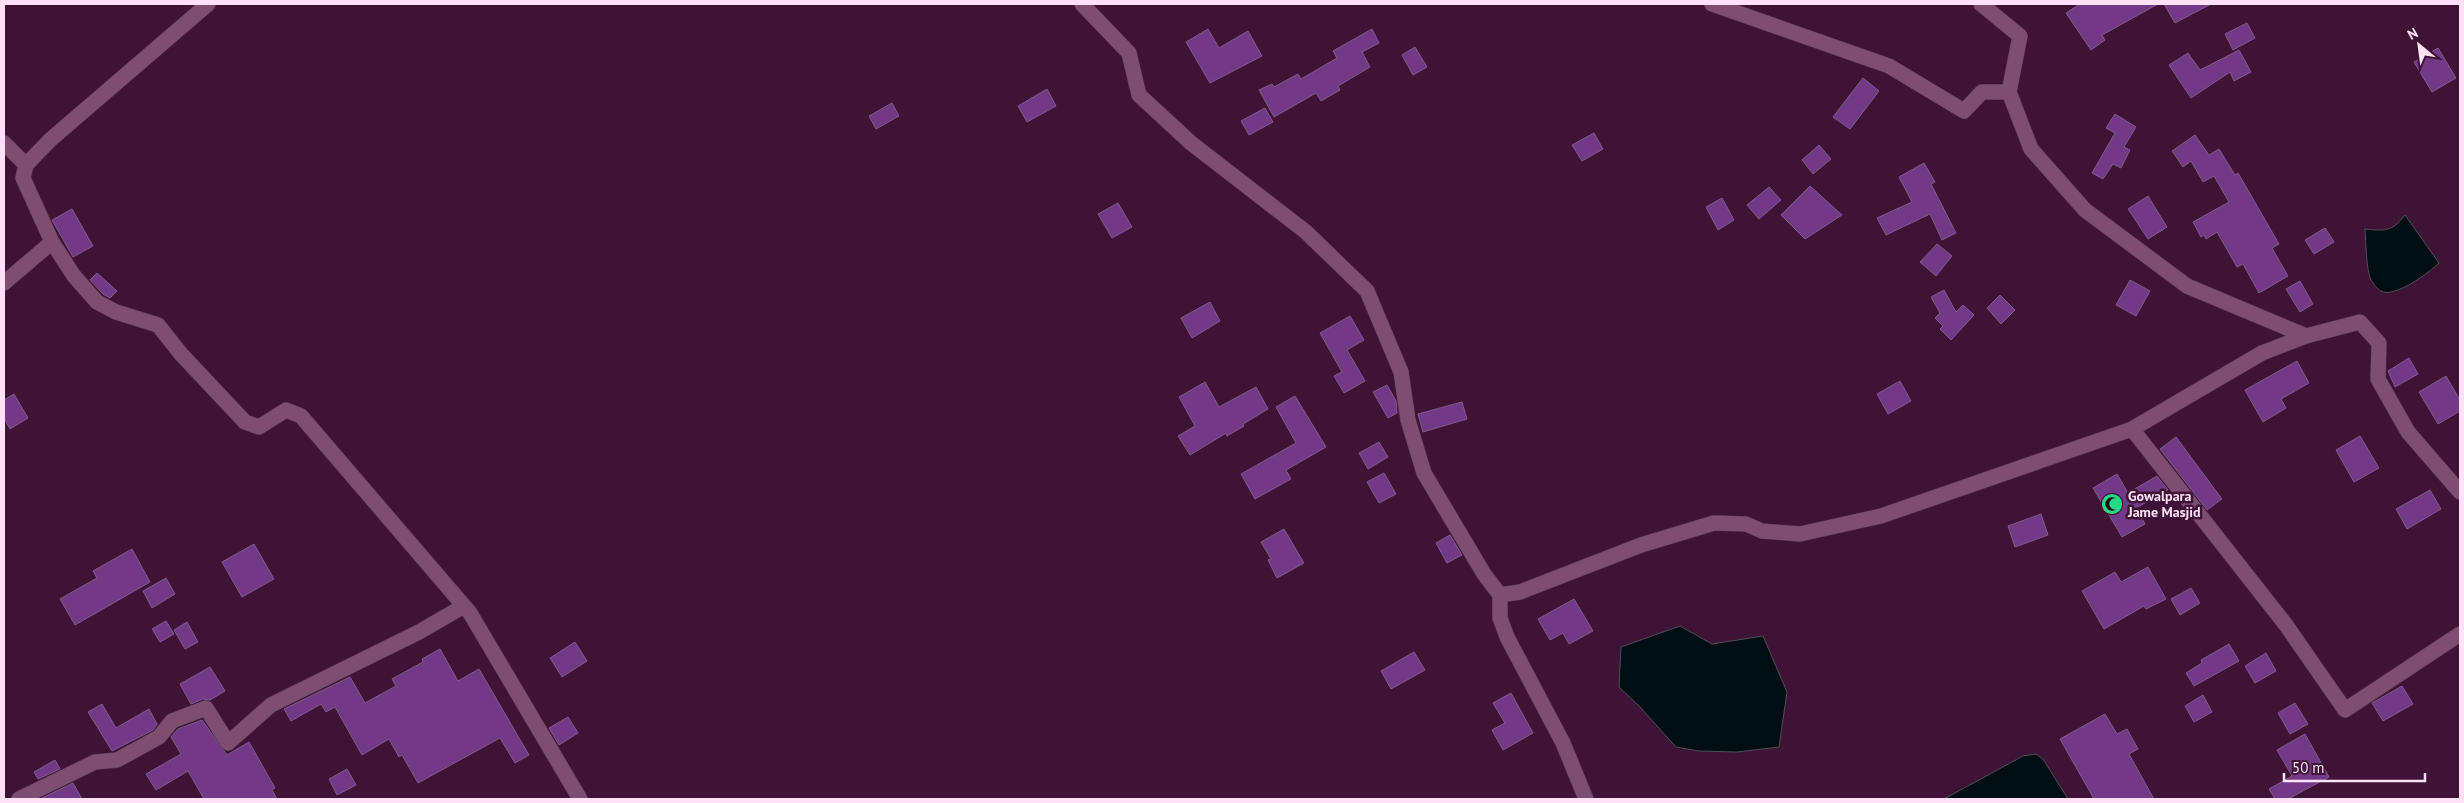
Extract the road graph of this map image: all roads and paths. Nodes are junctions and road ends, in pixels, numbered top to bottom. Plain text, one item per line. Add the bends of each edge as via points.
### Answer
1 (208, 4) edge
2 (1082, 4) edge
3 (1712, 4) edge
4 (1981, 4) edge
5 (2009, 92) junction
6 (4, 143) edge
7 (26, 165) junction
8 (52, 242) junction
9 (4, 283) edge
10 (2306, 336) junction
11 (2132, 429) junction
12 (2460, 492) edge
13 (1500, 595) junction
14 (464, 606) junction
15 (2460, 634) edge
16 (19, 799) edge
17 (580, 799) edge
18 (1586, 799) edge

1 - 7 street via 50,140
2 - 13 street via 1129,52 1139,96 1190,143 1306,232 1367,291 1400,372 1408,420 1424,474
3 - 5 street via 1889,66 1964,111 1982,92
4 - 5 street via 2020,36
5 - 10 street via 2030,149 2085,210 2187,286
6 - 7 street
7 - 8 street via 23,178
8 - 9 street
8 - 14 street via 74,276 97,302 116,312 158,325 245,422 259,428 286,410 300,416
10 - 11 street via 2262,353
10 - 12 street via 2360,322 2379,343 2378,379 2408,432
11 - 13 street via 1881,516 1800,534 1762,531 1746,524 1714,523 1640,545 1520,592
11 - 15 street via 2286,625 2344,710
13 - 18 street via 1500,618 1507,637 1563,743
14 - 16 street via 271,706 228,743 206,708 172,720 159,737 117,760 95,762
14 - 17 street

